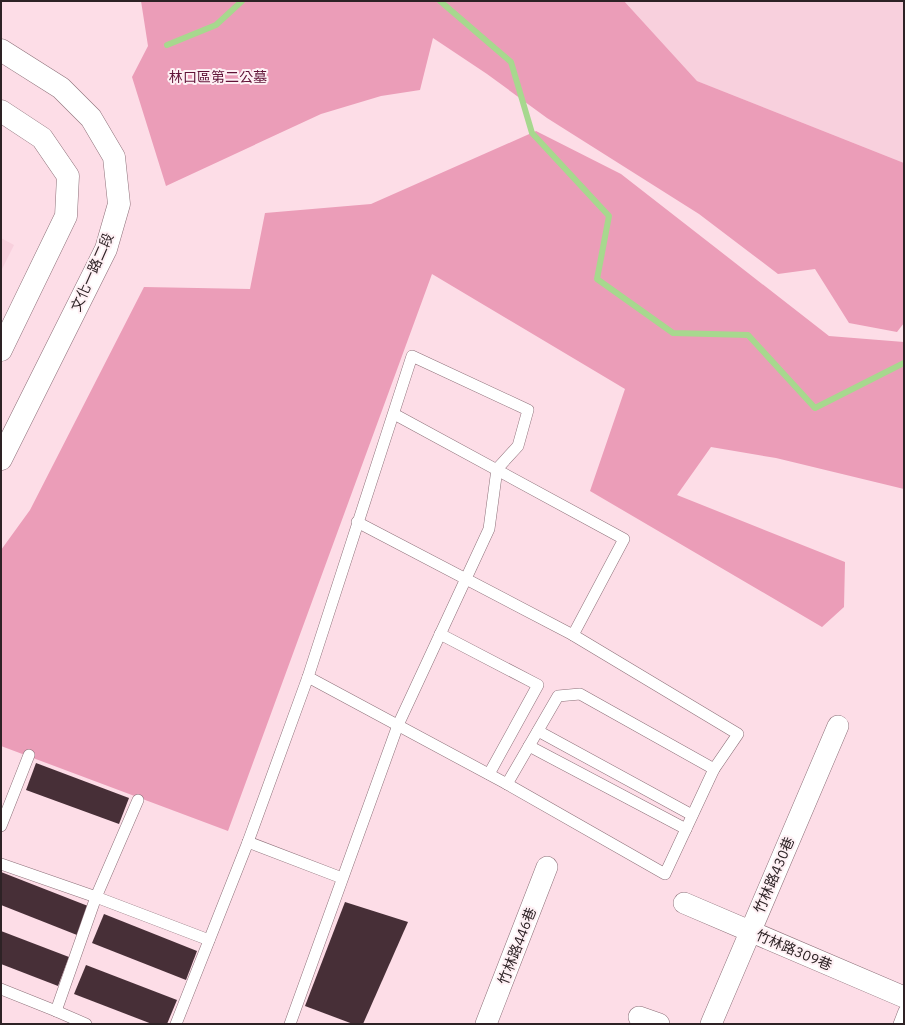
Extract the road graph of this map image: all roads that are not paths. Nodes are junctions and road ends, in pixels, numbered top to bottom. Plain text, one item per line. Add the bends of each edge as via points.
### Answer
1 (1, 50) edge
2 (1, 111) edge
3 (1, 350) edge
4 (394, 414) junction
5 (1, 460) edge
6 (497, 469) junction
7 (357, 522) junction
8 (465, 579) junction
9 (440, 634) junction
10 (573, 635) junction
11 (308, 677) junction
12 (398, 726) junction
13 (838, 726) dead end
14 (538, 731) junction
15 (529, 746) junction
16 (29, 755) dead end
17 (714, 769) junction
18 (489, 774) junction
19 (507, 784) junction
20 (138, 800) dead end
21 (692, 816) junction
22 (1, 826) edge
23 (686, 829) junction
24 (248, 842) junction
25 (1, 864) edge
26 (547, 867) dead end
27 (342, 878) junction
28 (96, 897) junction
29 (684, 903) dead end
30 (750, 931) junction
31 (209, 940) junction
32 (1, 989) edge
33 (904, 997) edge
34 (56, 1011) junction
35 (904, 1011) edge
36 (639, 1017) dead end
37 (86, 1024) edge
38 (176, 1024) edge
39 (290, 1024) edge
40 (486, 1024) edge
41 (659, 1024) edge
42 (711, 1024) edge
43 (899, 1024) edge

1 - 5 main road, 文化一路二段 via 61,88 91,118 114,157 119,204 106,249
2 - 3 main road via 42,138 68,176 66,216
4 - 6 lane
4 - 6 lane via 412,356 528,410 518,446
4 - 7 lane
6 - 8 lane via 488,529
6 - 10 lane via 624,539
7 - 8 lane
7 - 11 lane
8 - 9 lane
8 - 10 lane
9 - 12 lane
9 - 18 lane via 538,685
10 - 17 lane via 738,734
11 - 12 lane
11 - 24 lane
12 - 18 lane
12 - 27 lane
13 - 30 street, 竹林路430巷
14 - 15 lane
14 - 17 lane via 558,696 580,694
14 - 21 lane
15 - 19 lane
15 - 23 lane
16 - 22 lane
17 - 21 lane
18 - 19 lane
19 - 23 lane via 665,874
20 - 28 lane
21 - 23 lane
24 - 27 lane
24 - 31 lane
25 - 28 lane
26 - 40 street, 竹林路446巷
27 - 39 lane
28 - 31 lane
28 - 34 lane
29 - 30 street, 竹林路309巷
30 - 33 street, 竹林路309巷
30 - 42 street, 竹林路430巷
31 - 38 lane
32 - 34 lane
34 - 37 lane
35 - 43 lane
36 - 41 street

